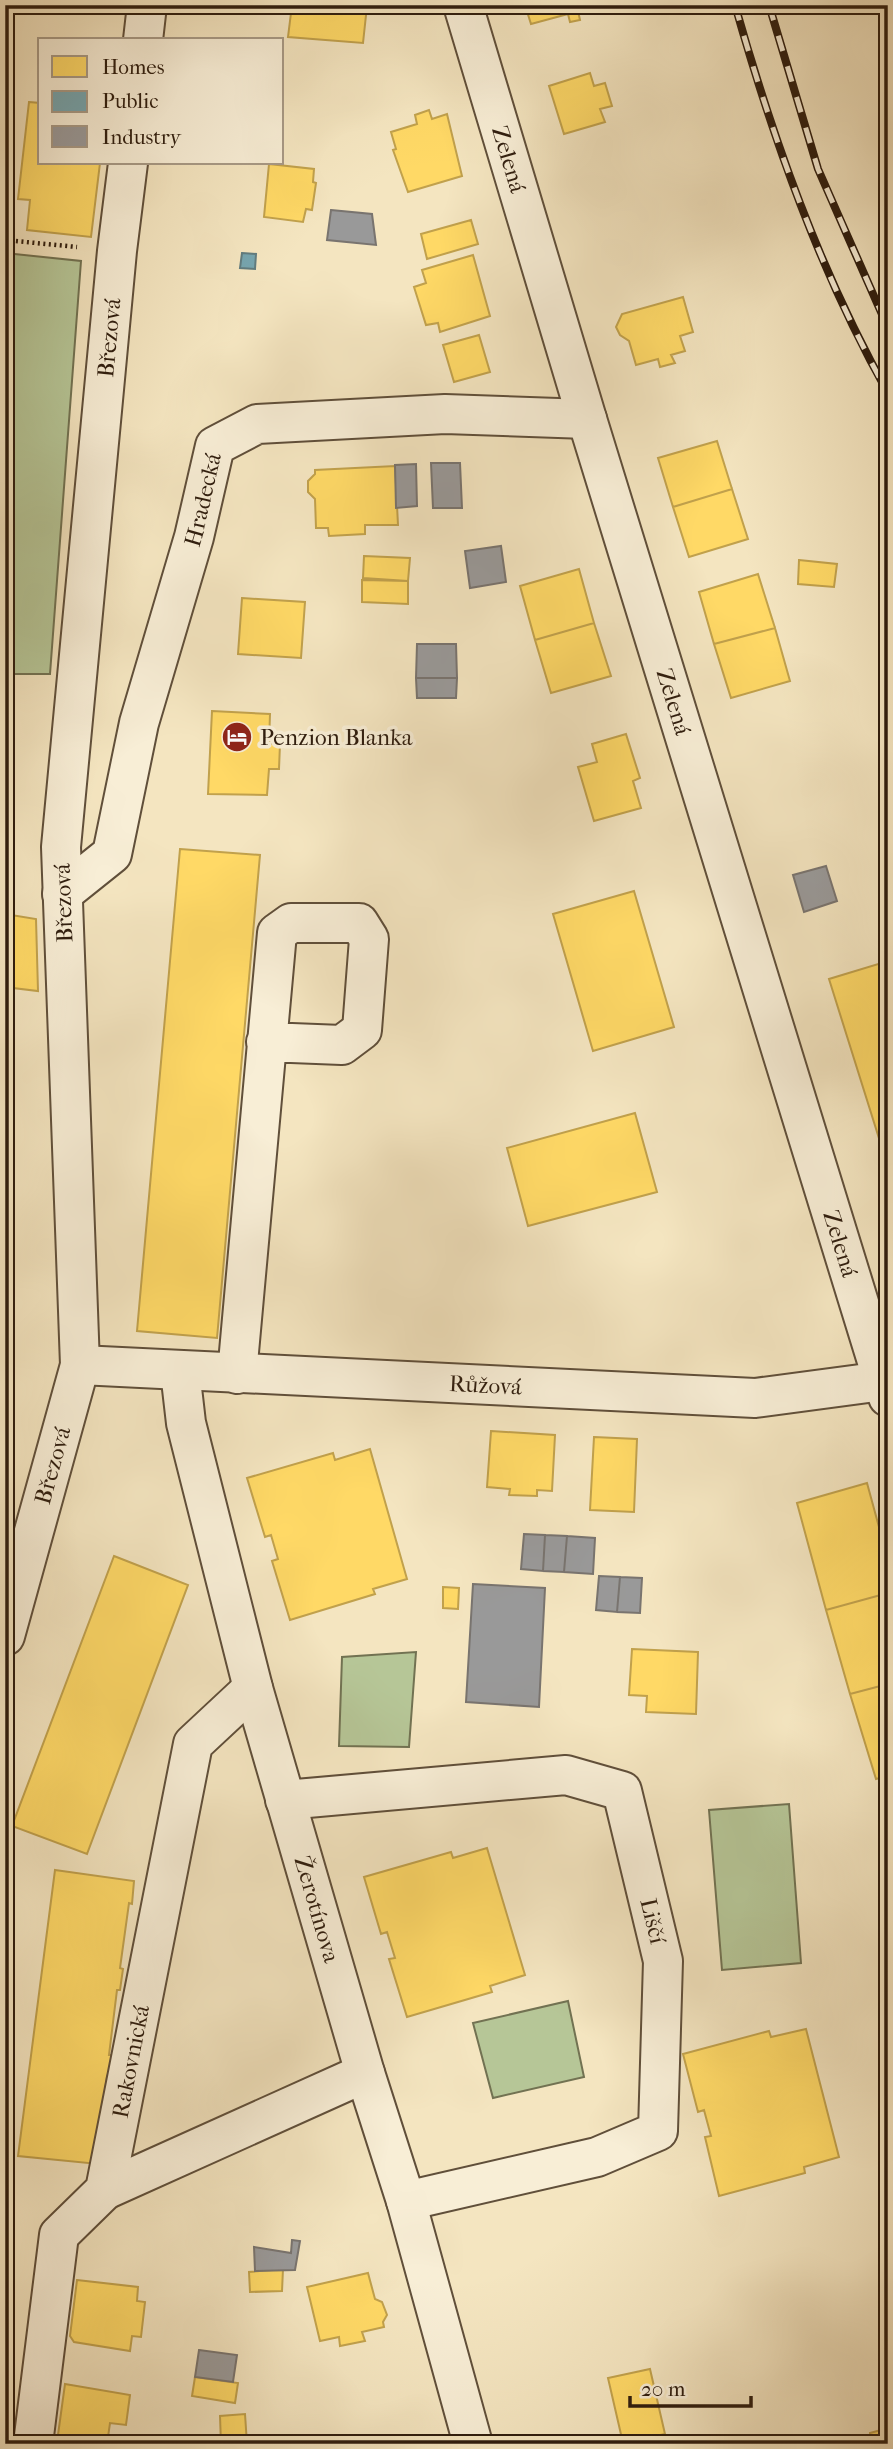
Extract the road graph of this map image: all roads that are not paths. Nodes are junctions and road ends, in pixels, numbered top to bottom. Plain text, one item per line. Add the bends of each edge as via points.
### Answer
1 (147, 5) edge
2 (463, 5) edge
3 (143, 38) edge
4 (128, 164) edge
5 (587, 419) junction
6 (62, 894) junction
7 (266, 1042) dead end
8 (80, 1365) junction
9 (180, 1371) junction
10 (237, 1374) junction
11 (886, 1385) edge
12 (5, 1636) edge
13 (253, 1688) junction
14 (285, 1800) junction
15 (365, 2073) junction
16 (105, 2190) junction
17 (406, 2201) junction
18 (33, 2444) edge
19 (473, 2444) edge

1 - 3 street
2 - 5 street, Zelená
4 - 6 street, Březová via 61,847
5 - 6 street, Hradecká via 445,414 257,424 215,446 194,537 139,723 112,854
5 - 11 street, Zelená
6 - 8 street, Březová
7 - 10 street
8 - 9 street, Růžová
8 - 12 street, Březová
9 - 10 street, Růžová
9 - 13 street, Žerotínova via 186,1423
10 - 11 street, Růžová via 755,1398
13 - 14 street, Žerotínova
13 - 16 street, Rakovnická via 193,1744
14 - 15 street, Žerotínova
14 - 17 street, Liščí via 566,1775 622,1791 663,1961 659,2131 597,2157
15 - 16 street
15 - 17 street, Žerotínova
16 - 18 street via 59,2235
17 - 19 street, Žerotínova

